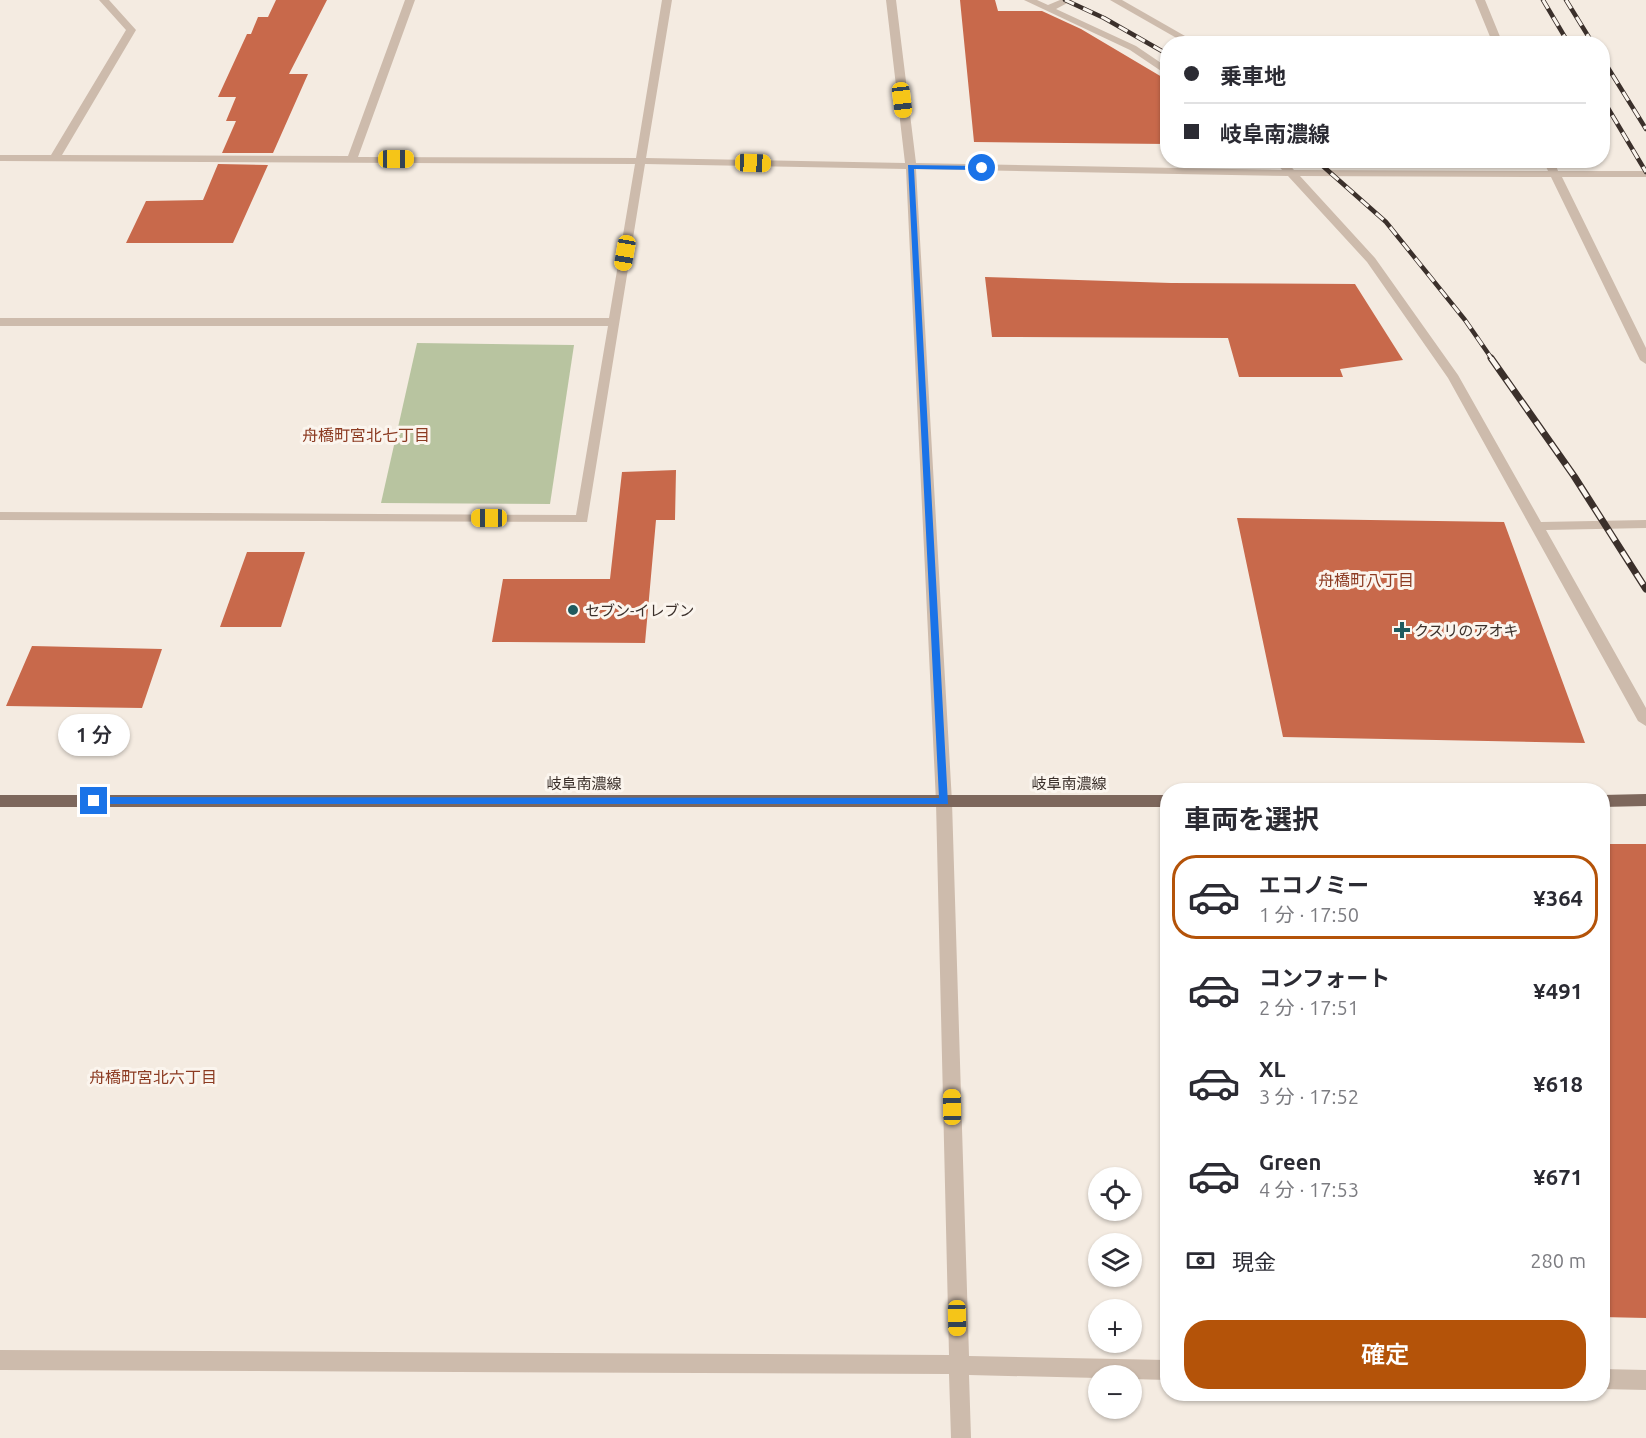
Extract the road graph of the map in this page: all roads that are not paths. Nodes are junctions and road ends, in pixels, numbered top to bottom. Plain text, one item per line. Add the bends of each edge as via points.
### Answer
1 (104, 0) edge
2 (410, 0) edge
3 (667, 0) edge
4 (891, 0) edge
5 (1029, 0) edge
6 (1068, 0) edge
7 (1115, 0) edge
8 (1479, 0) edge
9 (1047, 9) junction
10 (1180, 36) edge
11 (1495, 36) edge
12 (1160, 67) edge
13 (0, 158) edge
14 (55, 158) junction
15 (352, 159) junction
16 (640, 161) junction
17 (910, 166) junction
18 (1286, 168) edge
19 (1389, 168) edge
20 (1551, 168) edge
21 (1290, 173) junction
22 (1398, 174) junction
23 (1646, 174) edge
24 (1554, 175) junction
25 (0, 322) edge
26 (613, 322) junction
27 (1646, 360) edge
28 (0, 516) edge
29 (1646, 524) edge
30 (1537, 526) junction
31 (1646, 721) edge
32 (0, 801) edge
33 (1160, 801) edge
34 (1610, 801) edge
35 (1646, 801) edge
36 (944, 802) junction
37 (0, 1360) edge
38 (958, 1365) junction
39 (1160, 1370) edge
40 (1610, 1379) edge
41 (1646, 1380) edge
42 (961, 1438) edge

1 - 14 street via 131,30
2 - 15 street
3 - 16 street
4 - 17 street
5 - 9 street
6 - 9 street
7 - 10 street
8 - 11 street
9 - 12 street via 1133,48
13 - 14 street
14 - 15 street
15 - 16 street
16 - 17 street
16 - 26 street
17 - 21 street
17 - 36 street
18 - 21 street
19 - 22 street
20 - 24 street
21 - 22 street
21 - 30 street via 1378,270 1454,378
22 - 24 street
23 - 24 street
24 - 27 street
25 - 26 street
26 - 28 street via 582,519
29 - 30 street
30 - 31 street
32 - 36 main road, 岐阜南濃線
33 - 36 main road, 岐阜南濃線
34 - 35 main road
36 - 38 street
37 - 38 street
38 - 39 street
38 - 42 street
40 - 41 street

